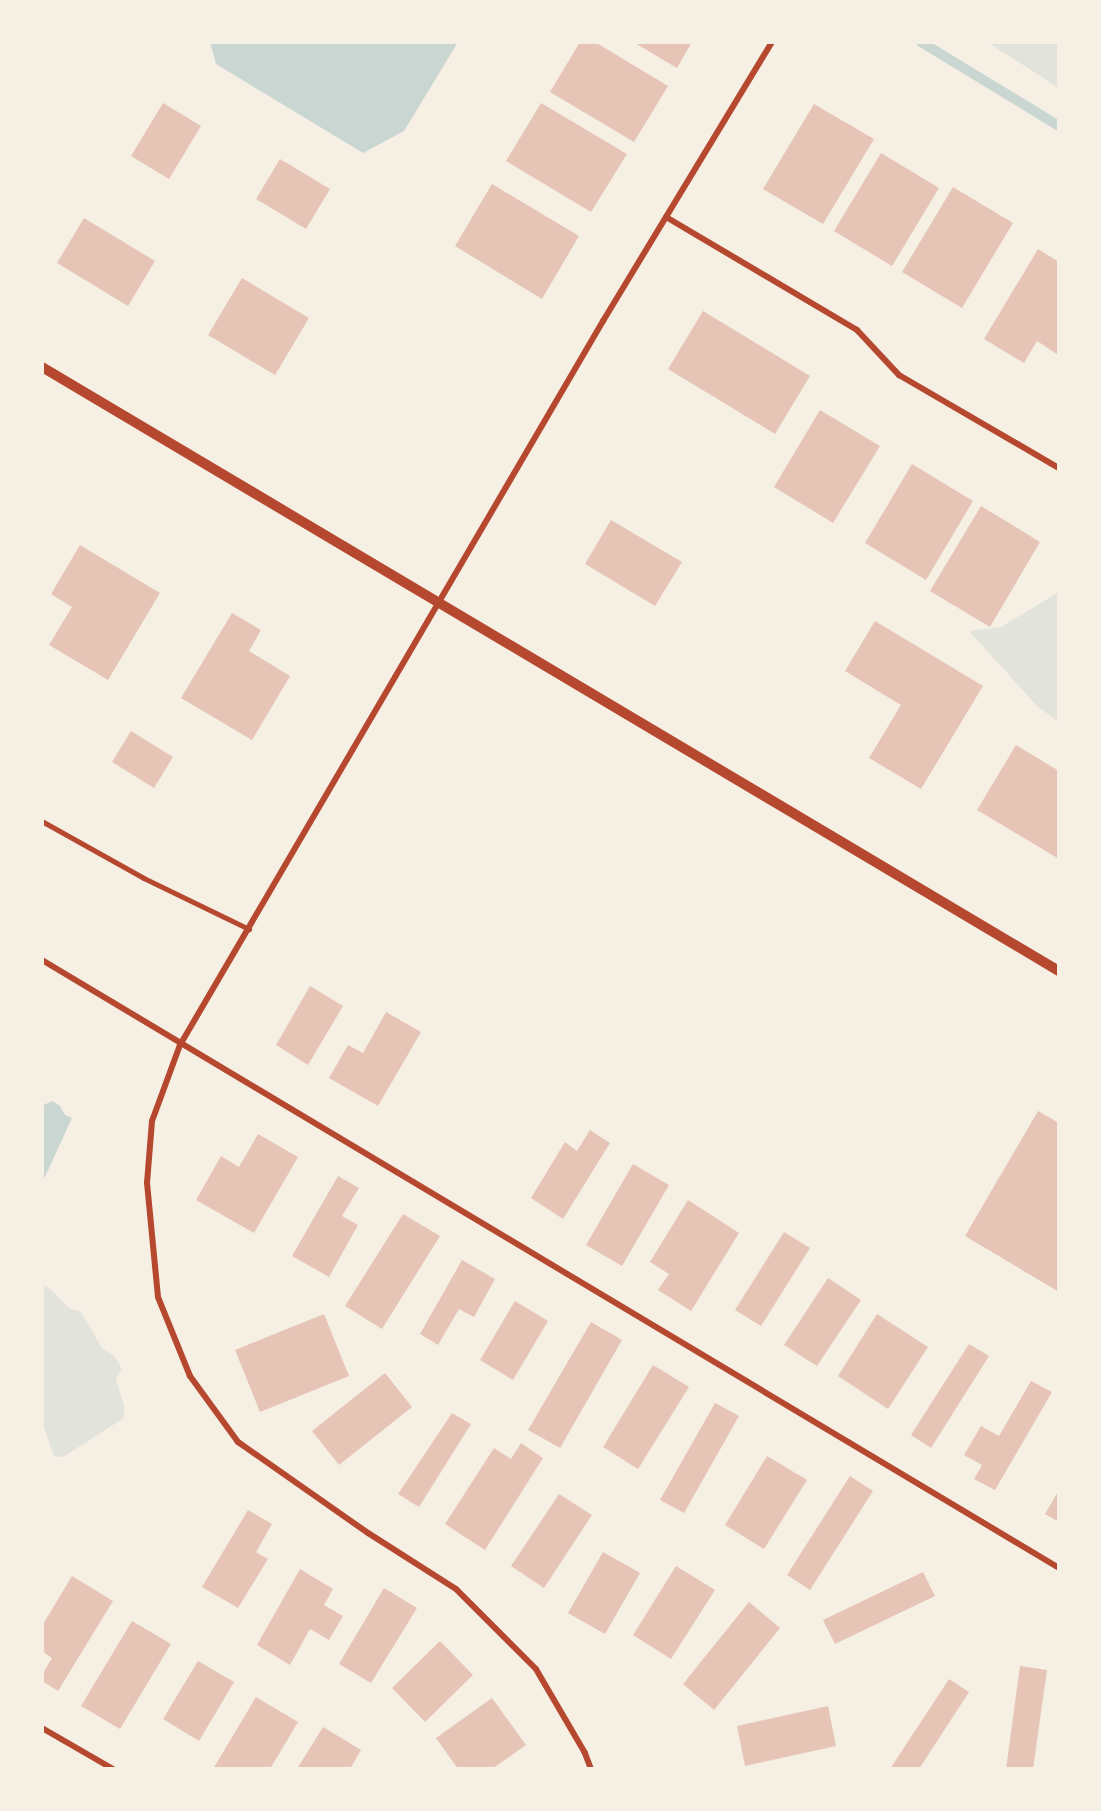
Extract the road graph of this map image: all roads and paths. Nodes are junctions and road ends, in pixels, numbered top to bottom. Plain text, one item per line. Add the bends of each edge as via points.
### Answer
1 (772, 42) edge
2 (666, 217) junction
3 (42, 367) edge
4 (1059, 468) edge
5 (441, 602) junction
6 (42, 821) edge
7 (249, 929) junction
8 (42, 960) edge
9 (1059, 971) edge
10 (180, 1044) junction
11 (1059, 1568) edge
12 (42, 1728) edge
13 (113, 1769) edge
14 (591, 1769) edge

1 - 2 street
2 - 4 street via 857,330 899,375
2 - 5 street
3 - 5 street
5 - 7 street
5 - 9 street
6 - 7 lane via 144,878
7 - 10 street
8 - 10 street
10 - 11 street
10 - 14 street via 152,1121 147,1182 158,1297 190,1376 238,1442 456,1589 536,1669
12 - 13 street

